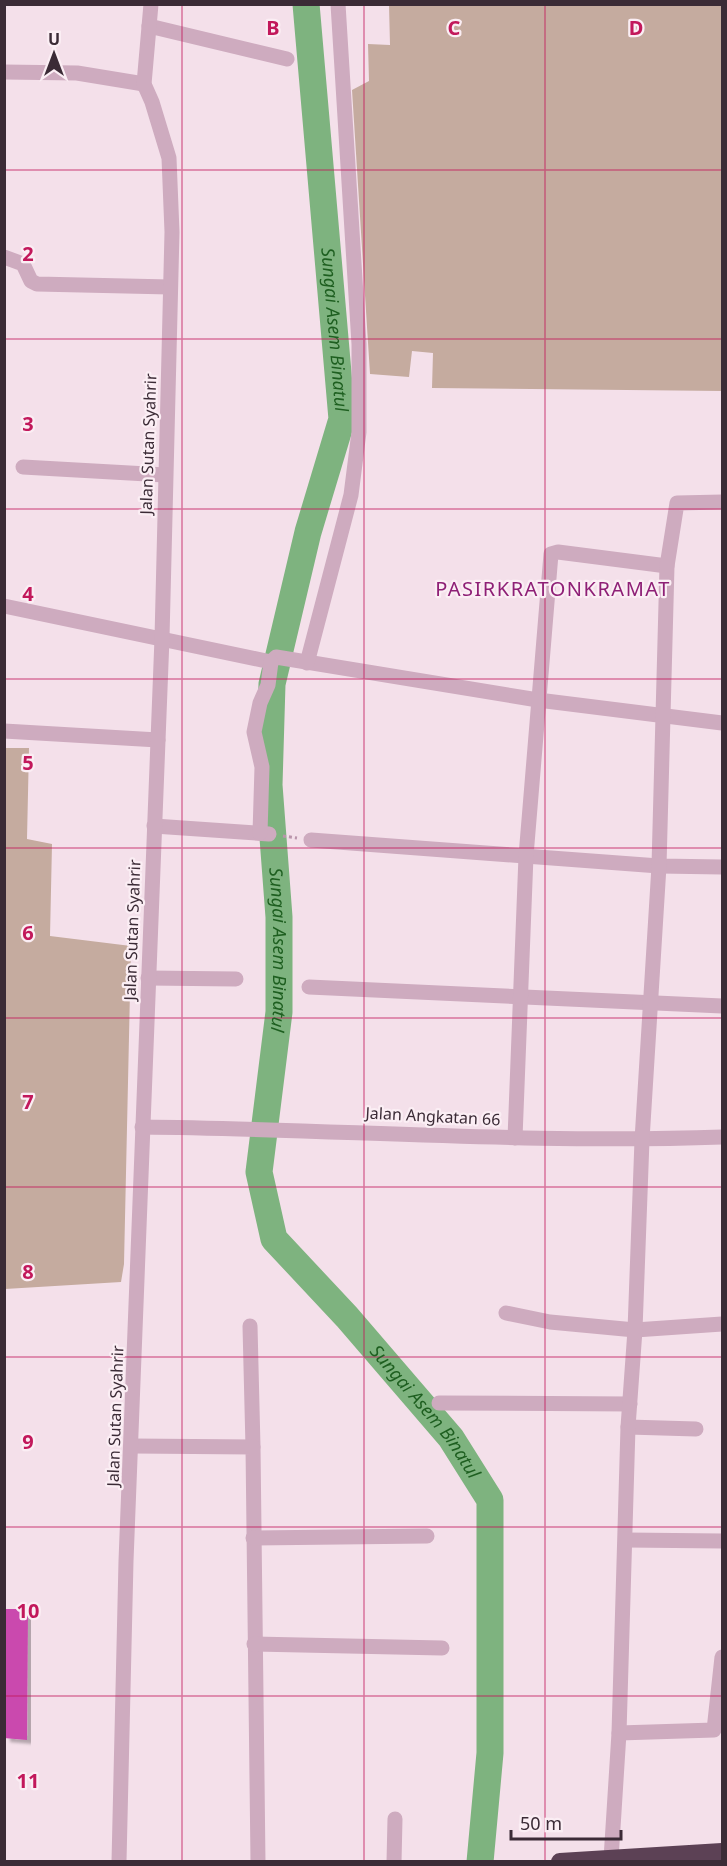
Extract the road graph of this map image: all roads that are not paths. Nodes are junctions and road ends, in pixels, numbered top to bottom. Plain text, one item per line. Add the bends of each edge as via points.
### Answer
1 (151, 4) edge
2 (338, 4) edge
3 (149, 26) junction
4 (287, 59) dead end
5 (4, 72) edge
6 (144, 84) junction
7 (4, 257) edge
8 (170, 287) junction
9 (24, 467) dead end
10 (165, 475) junction
11 (723, 502) edge
12 (668, 566) junction
13 (4, 606) edge
14 (162, 638) junction
15 (273, 660) junction
16 (306, 663) junction
17 (538, 700) junction
18 (663, 717) junction
19 (723, 723) edge
20 (4, 731) edge
21 (158, 740) junction
22 (154, 826) junction
23 (311, 840) road end
24 (526, 856) junction
25 (659, 866) junction
26 (723, 867) edge
27 (148, 978) junction
28 (236, 979) dead end
29 (309, 987) dead end
30 (522, 997) junction
31 (652, 1004) junction
32 (723, 1006) edge
33 (142, 1126) junction
34 (723, 1137) edge
35 (515, 1138) junction
36 (642, 1140) junction
37 (506, 1313) dead end
38 (723, 1324) edge
39 (250, 1326) dead end
40 (635, 1330) junction
41 (439, 1403) dead end
42 (630, 1404) junction
43 (628, 1427) junction
44 (696, 1429) dead end
45 (133, 1446) junction
46 (253, 1447) junction
47 (427, 1536) dead end
48 (253, 1538) junction
49 (626, 1540) junction
50 (723, 1541) edge
51 (254, 1644) junction
52 (442, 1648) dead end
53 (723, 1657) edge
54 (619, 1733) junction
55 (395, 1819) dead end
56 (723, 1852) edge
57 (611, 1859) junction
58 (119, 1862) edge
59 (258, 1862) edge
60 (394, 1862) edge
61 (560, 1862) edge

1 - 3 street, Jalan Sutan Syahrir
2 - 16 street via 359,344 359,432 349,504
3 - 4 street
3 - 6 street, Jalan Sutan Syahrir
5 - 6 street via 77,73
6 - 8 street, Jalan Sutan Syahrir via 170,167
7 - 8 street via 23,264 31,281 37,284
8 - 10 street, Jalan Sutan Syahrir
9 - 10 street
10 - 14 street, Jalan Sutan Syahrir
11 - 12 street via 675,504
12 - 17 street via 552,553
12 - 18 street
13 - 14 street
14 - 15 street
14 - 21 street, Jalan Sutan Syahrir
15 - 16 street
15 - 22 street via 254,732 262,767 265,834
16 - 17 street
17 - 18 street
17 - 24 street
18 - 19 street
18 - 25 street
20 - 21 street
21 - 22 street, Jalan Sutan Syahrir
22 - 27 street, Jalan Sutan Syahrir
23 - 24 street
24 - 25 street
24 - 30 street
25 - 26 street
25 - 31 street
27 - 28 street
27 - 33 street, Jalan Sutan Syahrir
29 - 30 street
30 - 31 street
30 - 35 street
31 - 32 street
31 - 36 street
33 - 35 street, Jalan Angkatan 66
33 - 45 street, Jalan Sutan Syahrir
34 - 36 street, Jalan Angkatan 66
35 - 36 street, Jalan Angkatan 66
36 - 40 street
37 - 40 street via 550,1322
38 - 40 street
39 - 46 street
40 - 42 street
41 - 42 street
42 - 43 street
43 - 44 street
43 - 49 street
45 - 46 street
45 - 58 street, Jalan Sutan Syahrir via 126,1561
46 - 48 street
47 - 48 street
48 - 51 street
49 - 50 street
49 - 54 street
51 - 52 street
51 - 59 street
53 - 54 street via 714,1730
54 - 57 street
55 - 60 street
56 - 57 highway
57 - 61 highway

